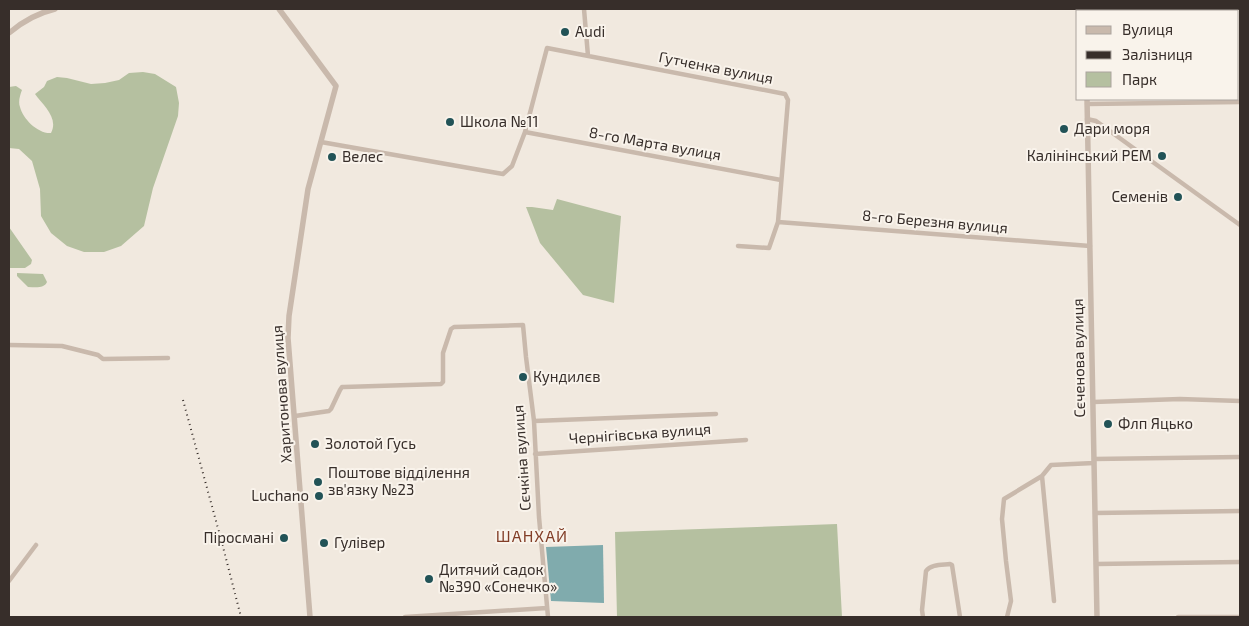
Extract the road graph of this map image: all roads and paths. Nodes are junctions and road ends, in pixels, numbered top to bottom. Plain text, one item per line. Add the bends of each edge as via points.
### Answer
1 (55, 9) edge
2 (279, 9) edge
3 (584, 9) edge
4 (9, 33) edge
5 (588, 56) junction
6 (1087, 101) edge
7 (1240, 102) edge
8 (1087, 119) junction
9 (525, 132) junction
10 (321, 142) junction
11 (781, 180) junction
12 (778, 222) junction
13 (1240, 225) edge
14 (738, 246) dead end
15 (1090, 246) junction
16 (9, 345) edge
17 (168, 358) dead end
18 (1240, 401) edge
19 (1093, 402) junction
20 (716, 414) dead end
21 (295, 416) junction
22 (534, 421) junction
23 (746, 440) dead end
24 (535, 454) junction
25 (1240, 457) edge
26 (1094, 461) junction
27 (1042, 476) junction
28 (1240, 511) edge
29 (1095, 513) junction
30 (36, 545) dead end
31 (1240, 562) edge
32 (1096, 564) junction
33 (9, 581) edge
34 (1054, 601) dead end
35 (547, 608) junction
36 (310, 617) edge
37 (405, 617) edge
38 (548, 617) edge
39 (923, 617) edge
40 (960, 617) edge
41 (1007, 617) edge
42 (1097, 617) edge
43 (1178, 617) edge
44 (1240, 617) edge

1 - 4 street via 29,18
2 - 10 street, Харитонова вулиця via 336,86
3 - 5 street
5 - 9 street, Гутченка вулиця via 547,48
5 - 11 street, Гутченка вулиця via 784,94 788,100
6 - 7 street
6 - 8 street, Сєченова вулиця
8 - 13 street via 1096,121
8 - 15 street, Сєченова вулиця
9 - 10 street via 512,166 503,174
9 - 11 street, 8-го Марта вулиця
10 - 21 street, Харитонова вулиця via 308,189 289,316
11 - 12 street, Гутченка вулиця
12 - 14 street, Гутченка вулиця via 769,248
12 - 15 street, 8-го Березня вулиця
15 - 19 street, Сєченова вулиця
16 - 17 street via 62,346 104,359
18 - 19 street
19 - 26 street, Сєченова вулиця
20 - 22 street, Чернігівська вулиця
21 - 22 street, Сєчкіна вулиця via 329,411 342,387 441,384 444,378 443,353 451,329 523,325
21 - 36 street, Харитонова вулиця
22 - 24 street, Сєчкіна вулиця
23 - 24 street, Чернігівська вулиця
24 - 35 street, Сєчкіна вулиця
25 - 26 street
26 - 27 street via 1051,465
26 - 29 street, Сєченова вулиця
27 - 34 street
27 - 41 street via 1004,499 1002,518 1012,601
28 - 29 street
29 - 32 street, Сєченова вулиця
30 - 33 street
31 - 32 street
32 - 42 street, Сєченова вулиця
35 - 37 street
35 - 38 street, Сєчкіна вулиця
39 - 40 street via 926,571 932,566 950,564
43 - 44 street

